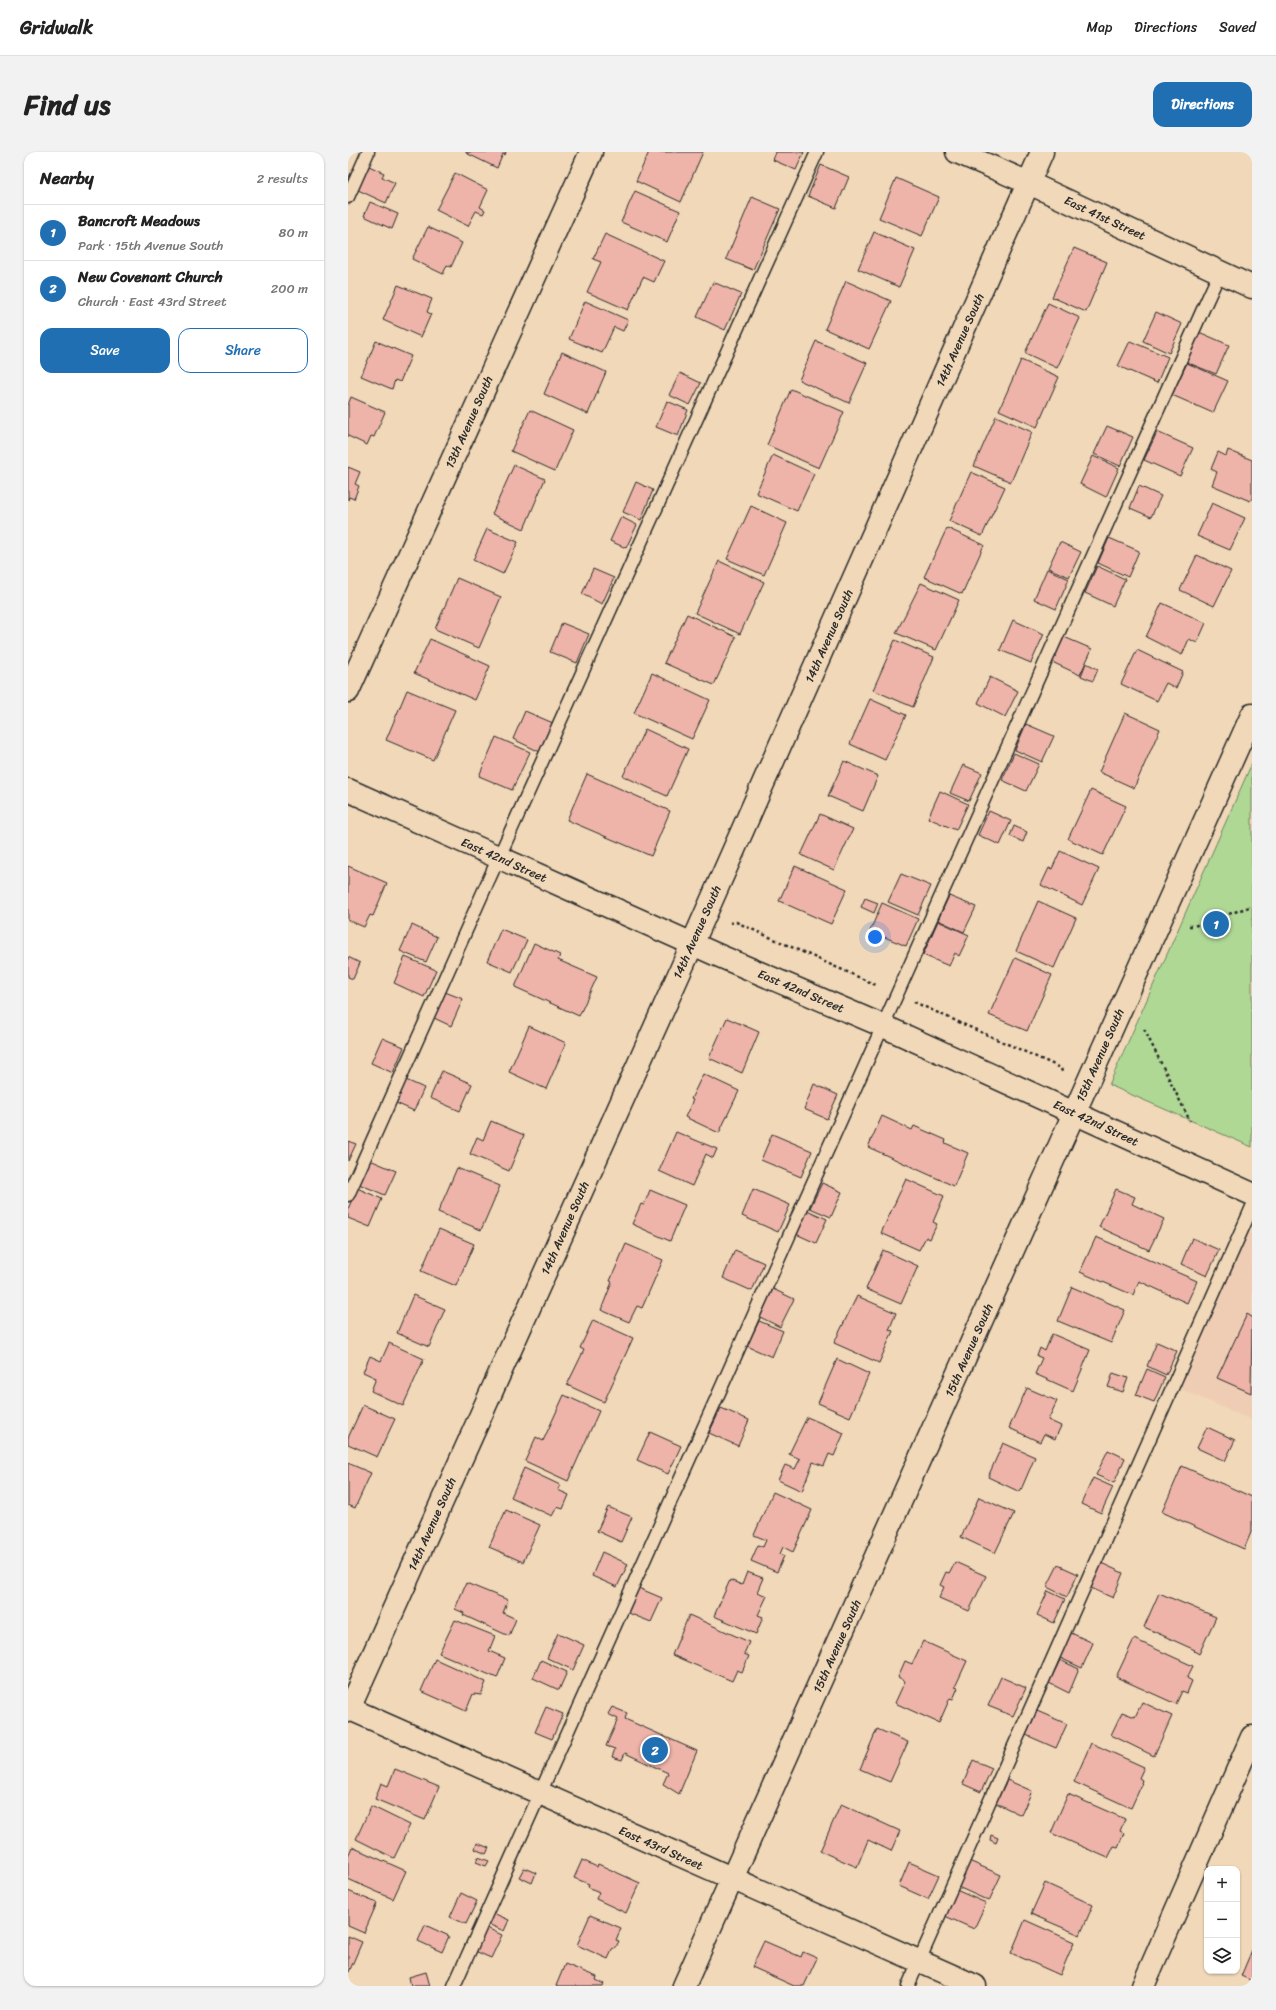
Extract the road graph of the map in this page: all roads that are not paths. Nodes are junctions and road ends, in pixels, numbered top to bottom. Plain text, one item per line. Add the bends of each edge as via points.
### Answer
1 (368, 152) edge
2 (591, 152) edge
3 (817, 152) edge
4 (957, 152) edge
5 (1042, 152) edge
6 (1029, 183) junction
7 (348, 197) edge
8 (1220, 272) junction
9 (1252, 287) edge
10 (348, 691) edge
11 (1252, 714) edge
12 (348, 790) edge
13 (499, 858) junction
14 (692, 944) junction
15 (881, 1025) junction
16 (1074, 1113) junction
17 (1252, 1194) edge
18 (348, 1195) edge
19 (1252, 1207) edge
20 (348, 1709) edge
21 (1252, 1737) edge
22 (542, 1794) junction
23 (732, 1879) junction
24 (919, 1961) junction
25 (454, 1986) edge
26 (684, 1986) edge
27 (908, 1986) edge
28 (975, 1986) edge
29 (1143, 1986) edge

1 - 7 lane
2 - 10 street, 13th Avenue South
3 - 13 lane
4 - 6 street, East 41st Street
5 - 6 street, 14th Avenue South
6 - 8 street, East 41st Street
6 - 14 street, 14th Avenue South
8 - 9 street, East 41st Street
8 - 15 lane
11 - 16 street, 15th Avenue South
12 - 13 street, East 42nd Street
13 - 14 street, East 42nd Street
13 - 18 lane
14 - 15 street, East 42nd Street
14 - 20 street, 14th Avenue South
15 - 16 street, East 42nd Street
15 - 22 lane
16 - 17 street, East 42nd Street
16 - 23 street, 15th Avenue South
19 - 24 lane
20 - 22 street, East 43rd Street
21 - 29 street
22 - 23 street, East 43rd Street
22 - 25 lane
23 - 24 street, East 43rd Street
23 - 26 street, 15th Avenue South
24 - 27 lane
24 - 28 street, East 43rd Street

